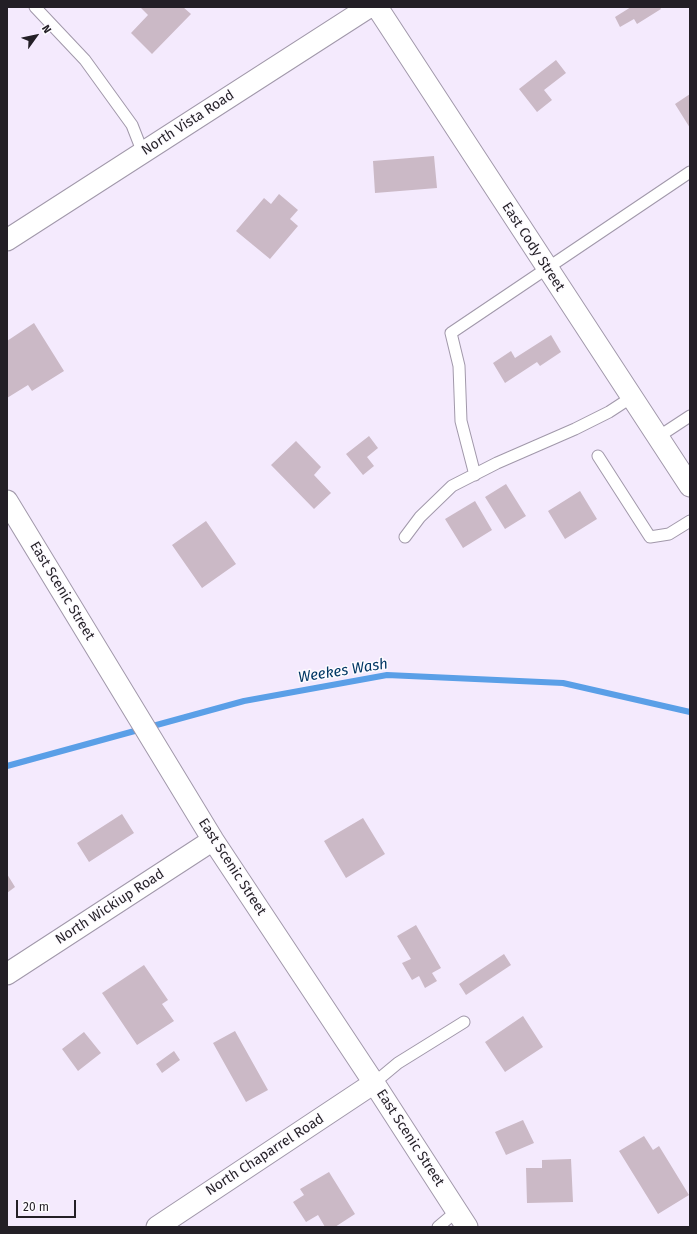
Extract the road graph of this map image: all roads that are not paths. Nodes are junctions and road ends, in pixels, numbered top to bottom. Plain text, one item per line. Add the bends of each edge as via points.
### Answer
1 (35, 7) edge
2 (370, 7) edge
3 (377, 7) edge
4 (143, 153) junction
5 (690, 172) edge
6 (7, 240) edge
7 (548, 268) junction
8 (632, 397) junction
9 (690, 416) edge
10 (658, 437) junction
11 (598, 456) dead end
12 (475, 475) junction
13 (690, 486) edge
14 (7, 501) edge
15 (690, 521) edge
16 (405, 537) dead end
17 (213, 840) junction
18 (7, 974) edge
19 (464, 1022) dead end
20 (374, 1083) junction
21 (462, 1219) edge
22 (157, 1227) edge
23 (438, 1227) edge

1 - 4 lane via 85,60 132,125
2 - 4 street, North Vista Road
3 - 7 street, East Cody Street
4 - 6 street, North Vista Road
5 - 7 lane
7 - 8 street, East Cody Street
7 - 12 lane via 451,333 459,366 461,421
8 - 10 street, East Cody Street
8 - 12 lane via 575,429
9 - 10 lane
10 - 13 street, East Cody Street
11 - 15 lane via 650,537 669,534
12 - 16 lane via 452,486
14 - 17 street, East Scenic Street
17 - 18 street, North Wickiup Road
17 - 20 street, East Scenic Street
19 - 20 lane via 398,1063
20 - 21 street, East Scenic Street
20 - 22 street, North Chaparrel Road
21 - 23 lane

